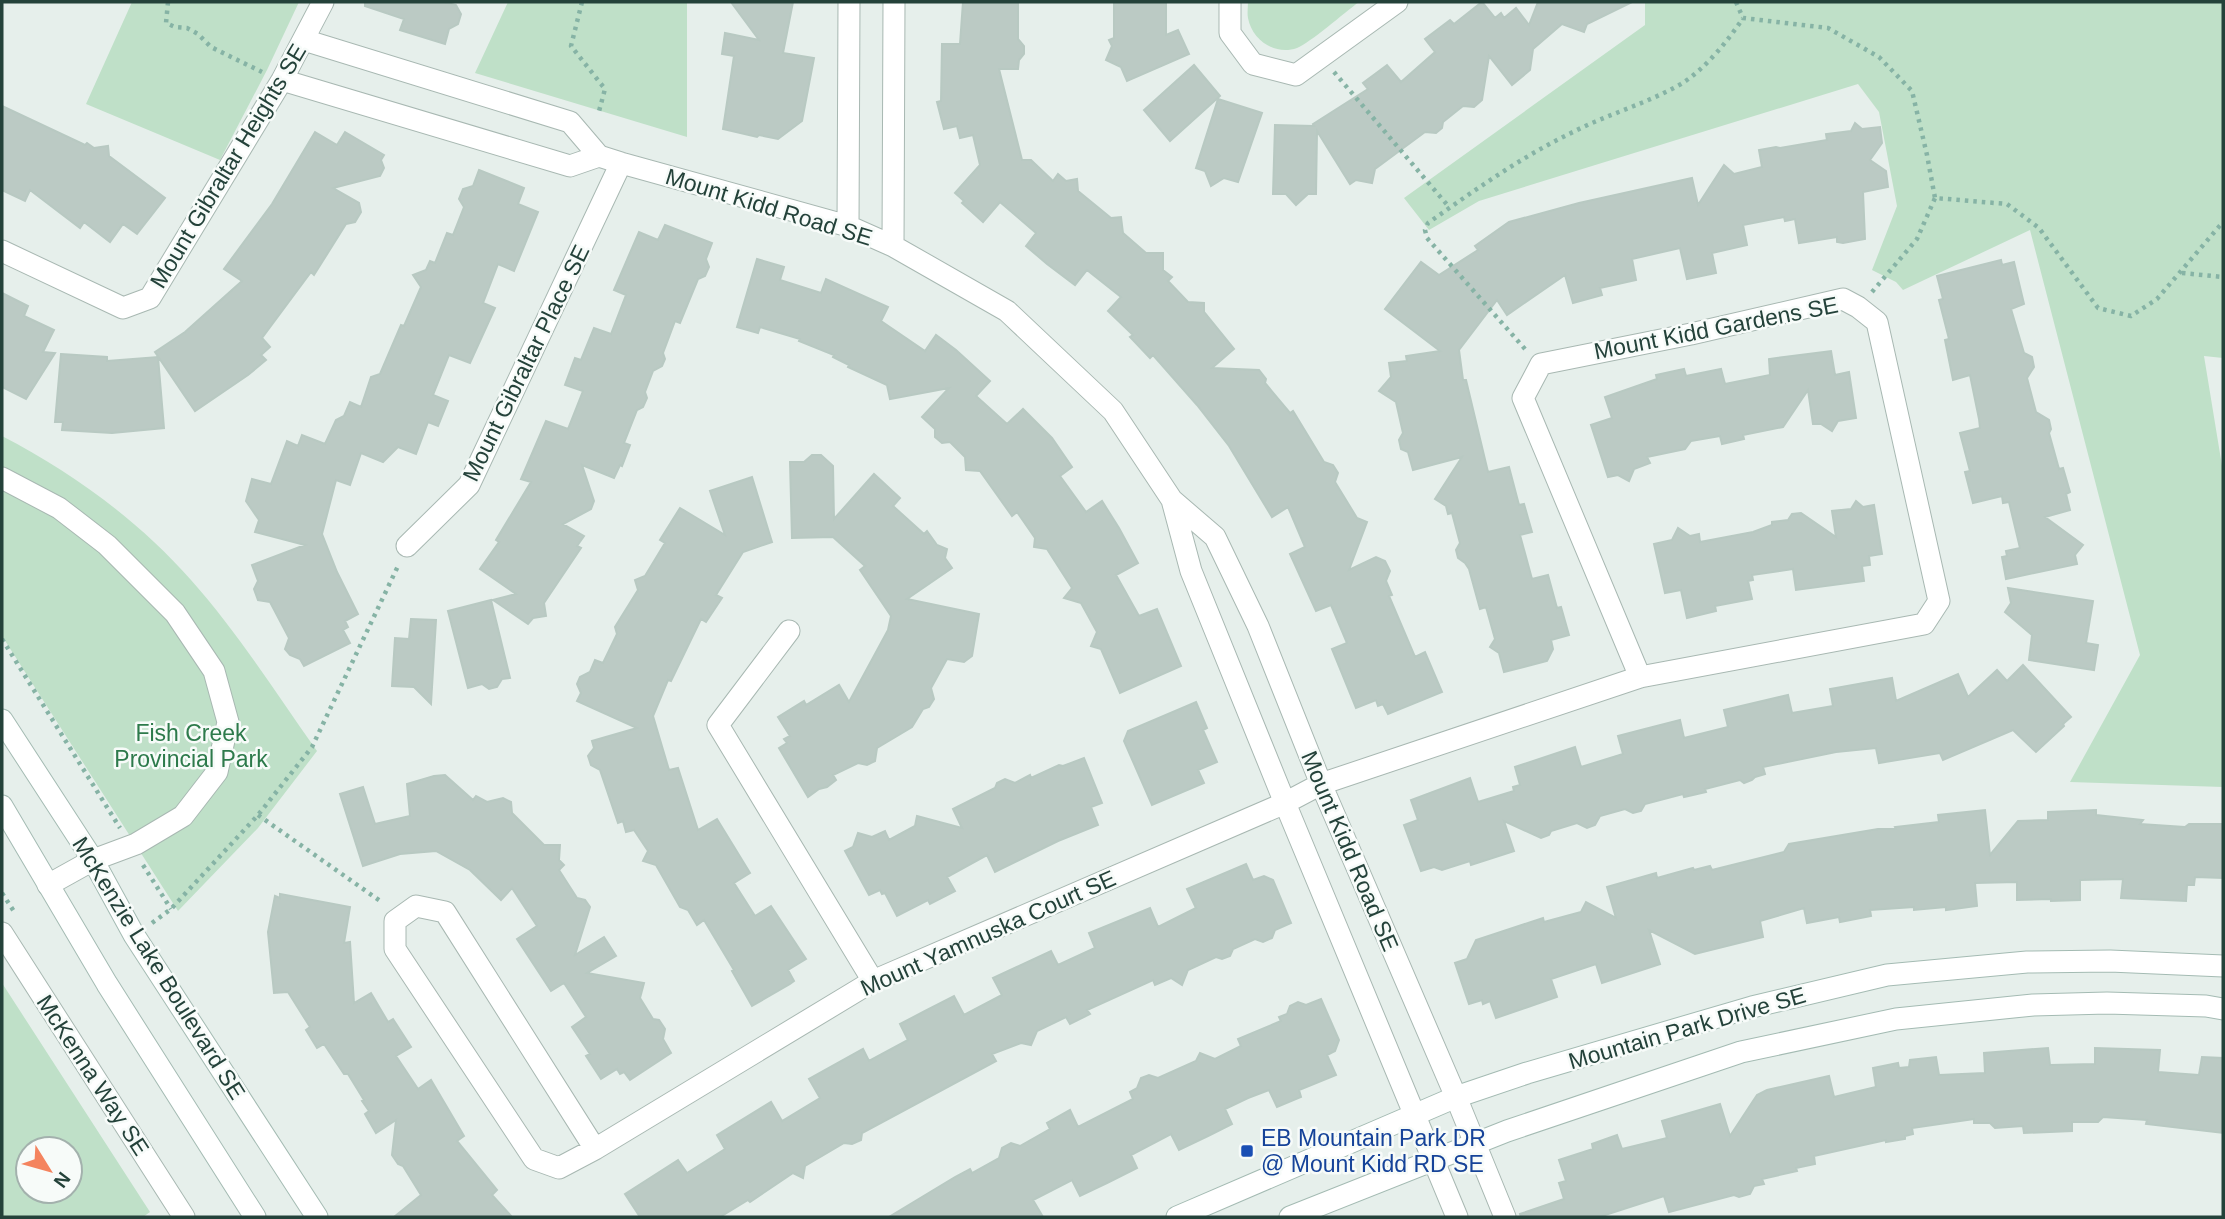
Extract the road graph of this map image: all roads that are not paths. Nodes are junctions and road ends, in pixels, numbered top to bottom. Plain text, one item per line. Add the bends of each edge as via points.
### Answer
1 (323, 2) edge
2 (849, 2) edge
3 (894, 2) edge
4 (1230, 2) edge
5 (1397, 2) edge
6 (304, 40) junction
7 (274, 77) junction
8 (599, 156) junction
9 (621, 163) junction
10 (848, 226) junction
11 (893, 246) junction
12 (2, 251) edge
13 (2, 478) edge
14 (1172, 500) junction
15 (407, 546) road end
16 (789, 631) dead end
17 (1640, 677) junction
18 (2, 720) edge
19 (1321, 785) junction
20 (1284, 803) junction
21 (2, 806) edge
22 (93, 860) junction
23 (48, 885) junction
24 (2, 933) edge
25 (2223, 966) edge
26 (873, 981) junction
27 (2223, 1009) edge
28 (1455, 1097) junction
29 (1414, 1113) junction
30 (1475, 1144) junction
31 (595, 1149) junction
32 (1433, 1160) junction
33 (184, 1217) edge
34 (255, 1217) edge
35 (317, 1217) edge
36 (1177, 1217) edge
37 (1290, 1217) edge
38 (1457, 1217) edge
39 (1505, 1217) edge

1 - 6 street, Mount Gibraltar Heights SE
2 - 10 street
3 - 11 street
4 - 5 street via 1230,33 1253,64 1296,75
6 - 7 street, Mount Gibraltar Heights SE
6 - 8 street via 570,122
7 - 8 street via 570,166
7 - 12 street, Mount Gibraltar Heights SE via 150,298 123,308
8 - 9 street, Mount Kidd Road SE
9 - 10 street, Mount Kidd Road SE
9 - 15 street, Mount Gibraltar Place SE via 469,485
10 - 11 street, Mount Kidd Road SE
11 - 14 street, Mount Kidd Road SE via 1007,311 1113,411
13 - 22 street via 59,508 107,545 175,613 214,671 228,722 217,772 183,816 131,846
14 - 19 street, Mount Kidd Road SE via 1215,537 1258,626
14 - 20 street, Mount Kidd Road SE via 1191,571
16 - 26 street via 718,725
17 - 17 street, Mount Kidd Gardens SE via 1924,624 1939,601 1877,323 1858,307 1843,299 1541,364 1523,398
17 - 19 street, Mount Kidd Gardens SE
18 - 22 street, McKenzie Lake Boulevard SE
19 - 20 street, Mount Yamnuska Court SE
19 - 28 street, Mount Kidd Road SE
20 - 26 street, Mount Yamnuska Court SE
20 - 29 street, Mount Kidd Road SE
21 - 23 street
22 - 23 street
22 - 35 street, McKenzie Lake Boulevard SE via 134,935
23 - 34 street
24 - 33 street, McKenna Way SE
25 - 28 street, Mountain Park Drive SE via 2027,962 1887,975 1752,1007
26 - 31 street, Mount Yamnuska Court SE
27 - 30 street, Mountain Park Drive SE via 2033,1005 1896,1018 1741,1052
28 - 29 street, Mountain Park Drive SE
28 - 30 street, Mount Kidd Road SE
29 - 32 street, Mount Kidd Road SE
29 - 36 street, Mountain Park Drive SE
30 - 32 street, Mountain Park Drive SE
30 - 39 street, Mount Kidd Road SE
31 - 31 street, Mount Yamnuska Court SE via 445,912 416,906 395,921 395,949 534,1159 559,1168
32 - 37 street, Mountain Park Drive SE
32 - 38 street, Mount Kidd Road SE

